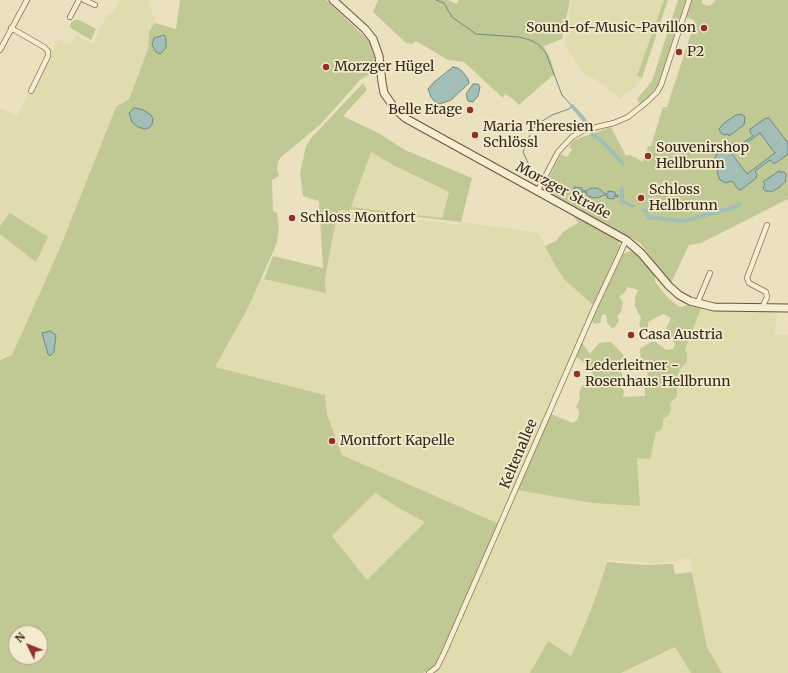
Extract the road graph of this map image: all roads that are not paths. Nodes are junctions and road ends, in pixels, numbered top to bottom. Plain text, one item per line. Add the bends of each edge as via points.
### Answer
1 (27, 0) edge
2 (78, 0) edge
3 (84, 0) edge
4 (333, 0) edge
5 (689, 0) edge
6 (94, 5) dead end
7 (70, 17) dead end
8 (11, 28) junction
9 (0, 50) edge
10 (31, 91) dead end
11 (536, 192) junction
12 (767, 225) dead end
13 (626, 240) junction
14 (710, 273) dead end
15 (697, 304) junction
16 (762, 308) junction
17 (788, 308) edge
18 (429, 673) edge

1 - 8 street
2 - 7 street
3 - 6 street
4 - 11 street, Morzger Straße via 373,39 380,56 384,93 397,111 412,123
5 - 11 street via 661,85 653,97 628,117 584,130 572,137 558,152
8 - 9 street
8 - 10 street via 48,51
11 - 13 street, Morzger Straße
12 - 16 street via 747,278 749,283 766,292
13 - 15 street, Morzger Straße via 641,253 673,290 682,298
13 - 18 street, Keltenallee via 444,653 437,667
14 - 15 street
15 - 16 street, Morzger Straße via 714,308
16 - 17 street, Morzger Straße

